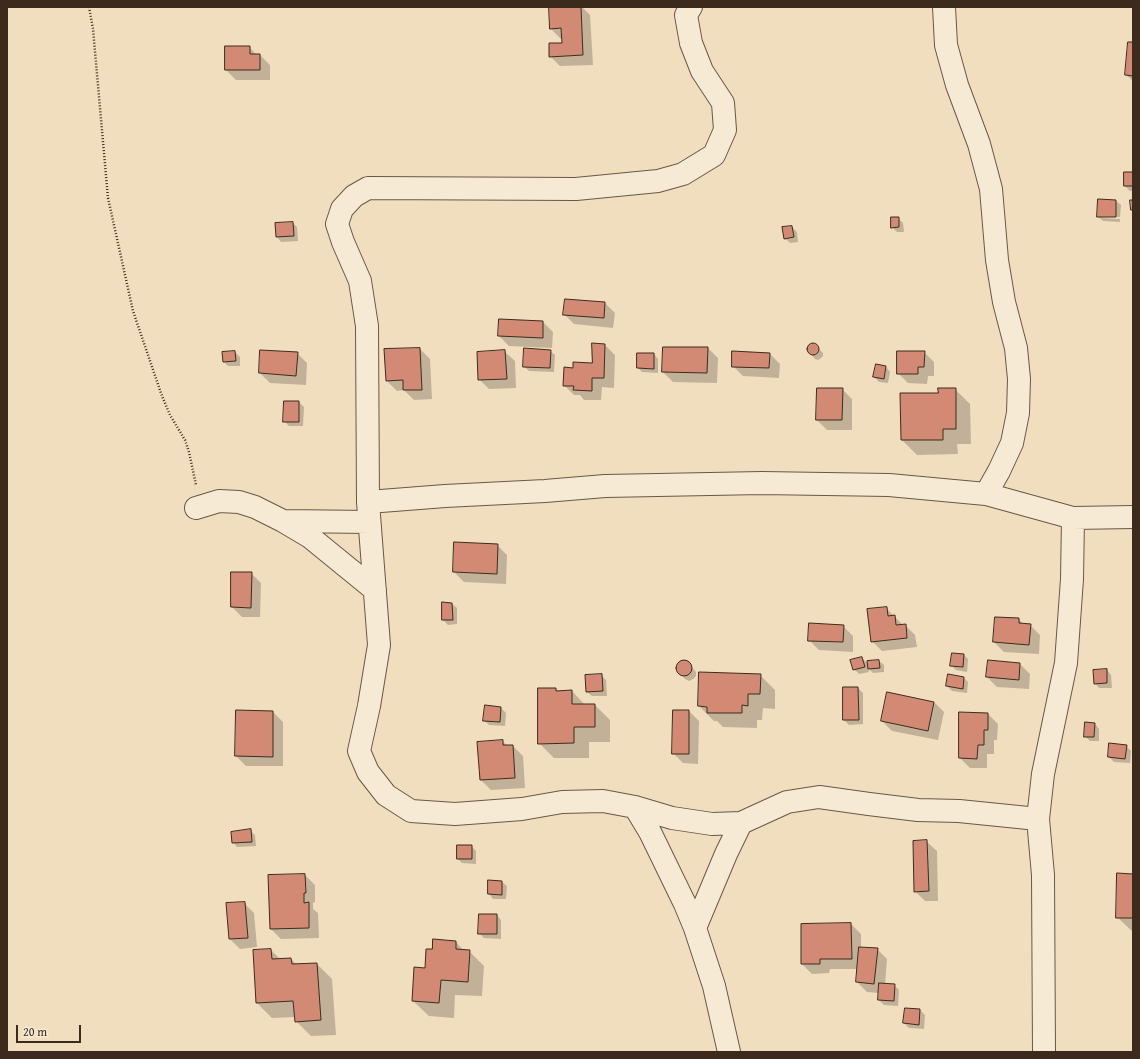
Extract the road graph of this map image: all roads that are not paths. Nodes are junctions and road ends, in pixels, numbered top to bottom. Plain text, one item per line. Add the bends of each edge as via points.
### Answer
1 (691, 7) edge
2 (944, 7) edge
3 (986, 494) junction
4 (196, 508) road end
5 (368, 512) junction
6 (1133, 517) edge
7 (1073, 518) junction
8 (283, 521) junction
9 (375, 590) junction
10 (635, 807) junction
11 (1038, 819) junction
12 (741, 823) junction
13 (695, 928) junction
14 (729, 1052) edge
15 (1044, 1052) edge

1 - 5 street via 686,14 691,43 702,71 723,103 725,130 714,155 684,174 658,181 576,189 368,188 354,196 342,209 337,224 360,282 367,326
2 - 3 street via 946,46 957,85 979,144 991,189 997,260 1004,302 1016,348 1019,379 1018,412 1012,444
3 - 5 street via 889,485 762,483 605,486 445,496
3 - 7 street
4 - 8 street via 219,501 239,502
5 - 8 street
5 - 9 street
6 - 7 street
7 - 11 street via 1066,663 1043,774
8 - 9 street via 310,537
9 - 10 street via 379,645 359,750 368,772 386,795 411,811 455,814 603,800
10 - 12 street via 672,818 712,824
10 - 13 street via 650,832
11 - 12 street via 959,811 918,810 819,797 787,802
11 - 15 street via 1043,875
12 - 13 street
13 - 14 street via 714,986

